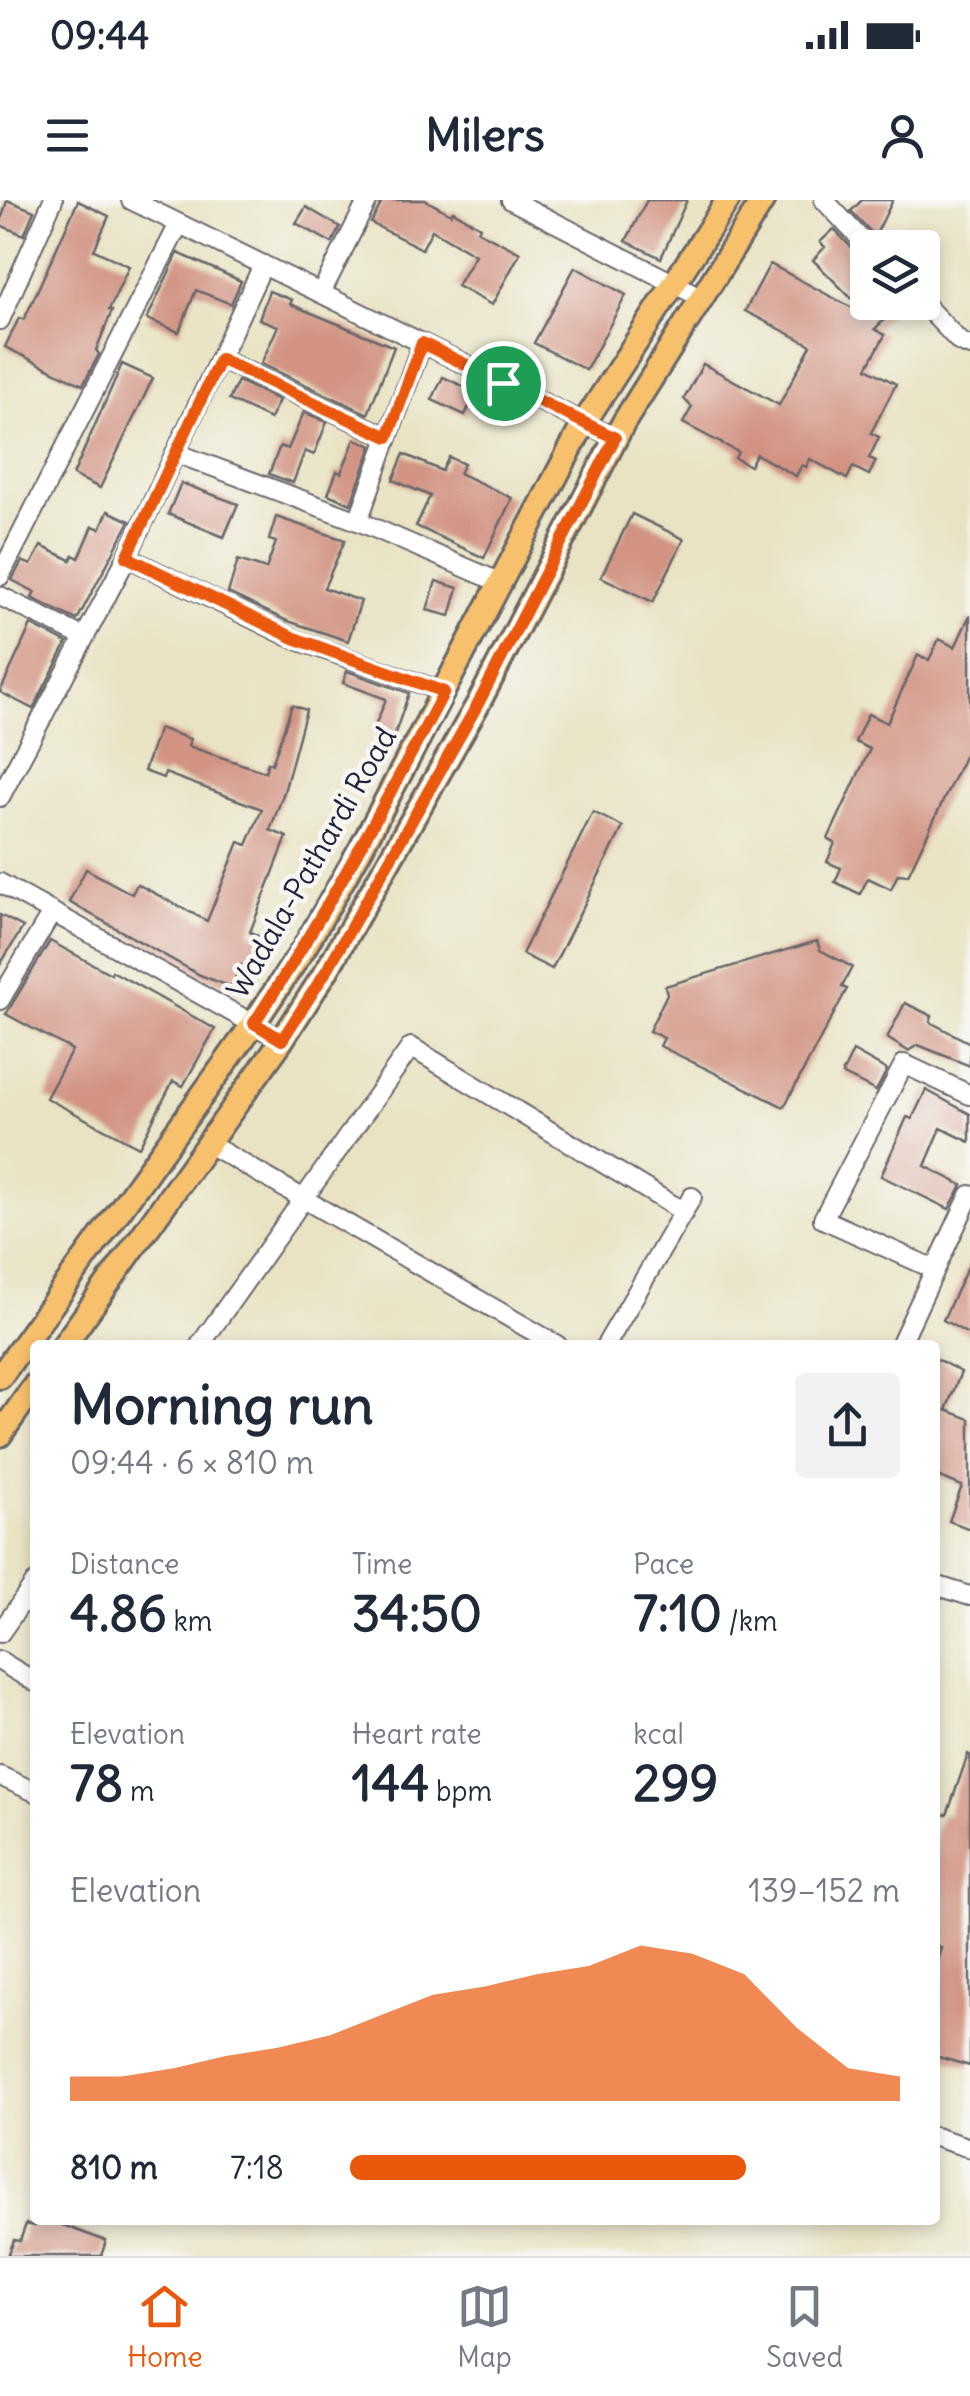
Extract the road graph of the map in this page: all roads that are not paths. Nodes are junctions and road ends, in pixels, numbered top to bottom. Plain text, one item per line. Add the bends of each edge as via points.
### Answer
1 (53, 200) edge
2 (131, 200) edge
3 (368, 200) edge
4 (511, 200) edge
5 (728, 200) edge
6 (764, 200) edge
7 (824, 200) edge
8 (179, 224) junction
9 (853, 230) edge
10 (264, 265) junction
11 (673, 282) junction
12 (321, 294) junction
13 (700, 298) junction
14 (0, 320) edge
15 (939, 320) edge
16 (422, 343) junction
17 (970, 346) edge
18 (220, 359) junction
19 (584, 423) junction
20 (388, 437) junction
21 (615, 438) junction
22 (176, 453) junction
23 (358, 520) junction
24 (127, 557) junction
25 (0, 576) edge
26 (501, 583) junction
27 (0, 596) edge
28 (83, 637) junction
29 (444, 692) junction
30 (0, 797) edge
31 (0, 883) edge
32 (52, 914) junction
33 (0, 1000) edge
34 (254, 1023) junction
35 (282, 1040) junction
36 (970, 1095) edge
37 (207, 1143) junction
38 (970, 1194) edge
39 (302, 1198) junction
40 (934, 1269) junction
41 (68, 1340) edge
42 (203, 1340) edge
43 (548, 1340) edge
44 (609, 1340) edge
45 (902, 1340) edge
46 (0, 1377) edge
47 (30, 1393) edge
48 (0, 1435) edge
49 (940, 1586) edge
50 (30, 1590) edge
51 (970, 1596) edge
52 (0, 1633) edge
53 (0, 1661) edge
54 (30, 1679) edge
55 (0, 1776) edge
56 (30, 1790) edge
57 (940, 2139) edge
58 (970, 2148) edge

1 - 14 street
2 - 8 street
3 - 12 street
4 - 11 street
5 - 11 main road, Wadala-Pathardi Road
6 - 13 main road
7 - 9 street
8 - 10 street
8 - 25 street
10 - 12 street
10 - 18 street
11 - 13 street
11 - 19 main road, Wadala-Pathardi Road
12 - 16 street
13 - 21 main road
15 - 17 street
16 - 19 street
16 - 20 street
18 - 20 street
18 - 22 street
19 - 21 street
19 - 26 main road, Wadala-Pathardi Road
20 - 23 street
21 - 35 main road via 478,704
22 - 23 street
22 - 24 street
23 - 26 street
24 - 28 street
24 - 29 street via 294,638
26 - 29 main road, Wadala-Pathardi Road
27 - 28 street
28 - 30 street
29 - 34 main road, Wadala-Pathardi Road via 304,948
31 - 32 street
32 - 33 street
32 - 34 street
34 - 35 street
34 - 46 main road, Wadala-Pathardi Road
35 - 37 main road
36 - 40 street via 904,1064 824,1219
37 - 39 street
37 - 41 main road
38 - 40 street
39 - 42 street
39 - 43 street
39 - 44 street via 411,1047 688,1205
40 - 45 street
47 - 48 main road
49 - 51 street
50 - 52 street
53 - 54 street
55 - 56 street
57 - 58 street

